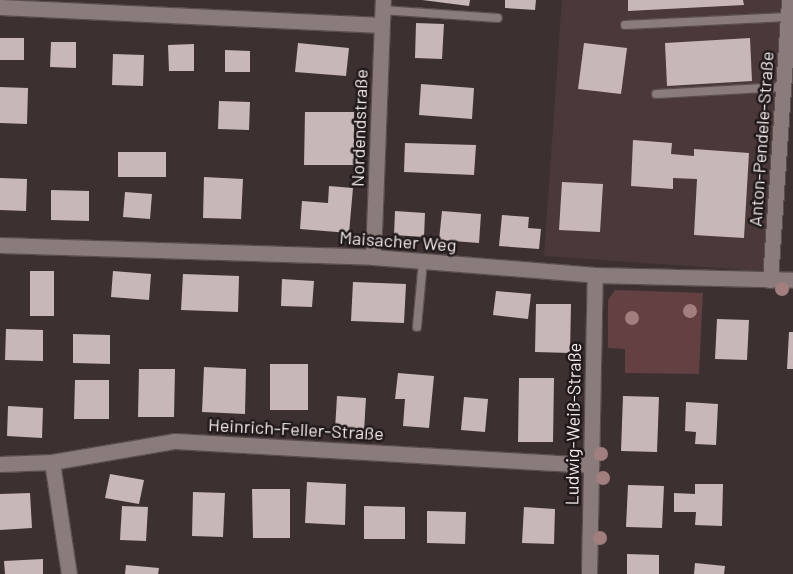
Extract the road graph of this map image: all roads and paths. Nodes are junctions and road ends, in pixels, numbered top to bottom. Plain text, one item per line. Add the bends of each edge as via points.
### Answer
1 (788, 0) edge
2 (382, 5) edge
3 (0, 7) edge
4 (498, 18) dead end
5 (787, 18) junction
6 (382, 25) junction
7 (625, 25) dead end
8 (783, 87) junction
9 (656, 94) dead end
10 (0, 245) edge
11 (373, 257) junction
12 (423, 261) junction
13 (595, 275) junction
14 (770, 280) junction
15 (793, 280) edge
16 (417, 327) dead end
17 (52, 462) junction
18 (0, 464) edge
19 (591, 465) junction
20 (69, 574) edge
21 (589, 574) edge

1 - 5 street, Anton-Pendele-Straße
2 - 4 lane
2 - 6 street, Nordendstraße
3 - 6 street
5 - 7 lane
5 - 8 street, Anton-Pendele-Straße
6 - 11 street, Nordendstraße
8 - 9 lane
8 - 14 street, Anton-Pendele-Straße
10 - 11 street, Maisacher Weg
11 - 12 street, Maisacher Weg
12 - 13 street, Maisacher Weg
12 - 16 lane
13 - 14 street, Maisacher Weg
13 - 19 street, Ludwig-Weiß-Straße
14 - 15 street, Maisacher Weg
17 - 18 street, Heinrich-Feller-Straße
17 - 19 street, Heinrich-Feller-Straße via 175,441
17 - 20 street
19 - 21 street, Ludwig-Weiß-Straße

